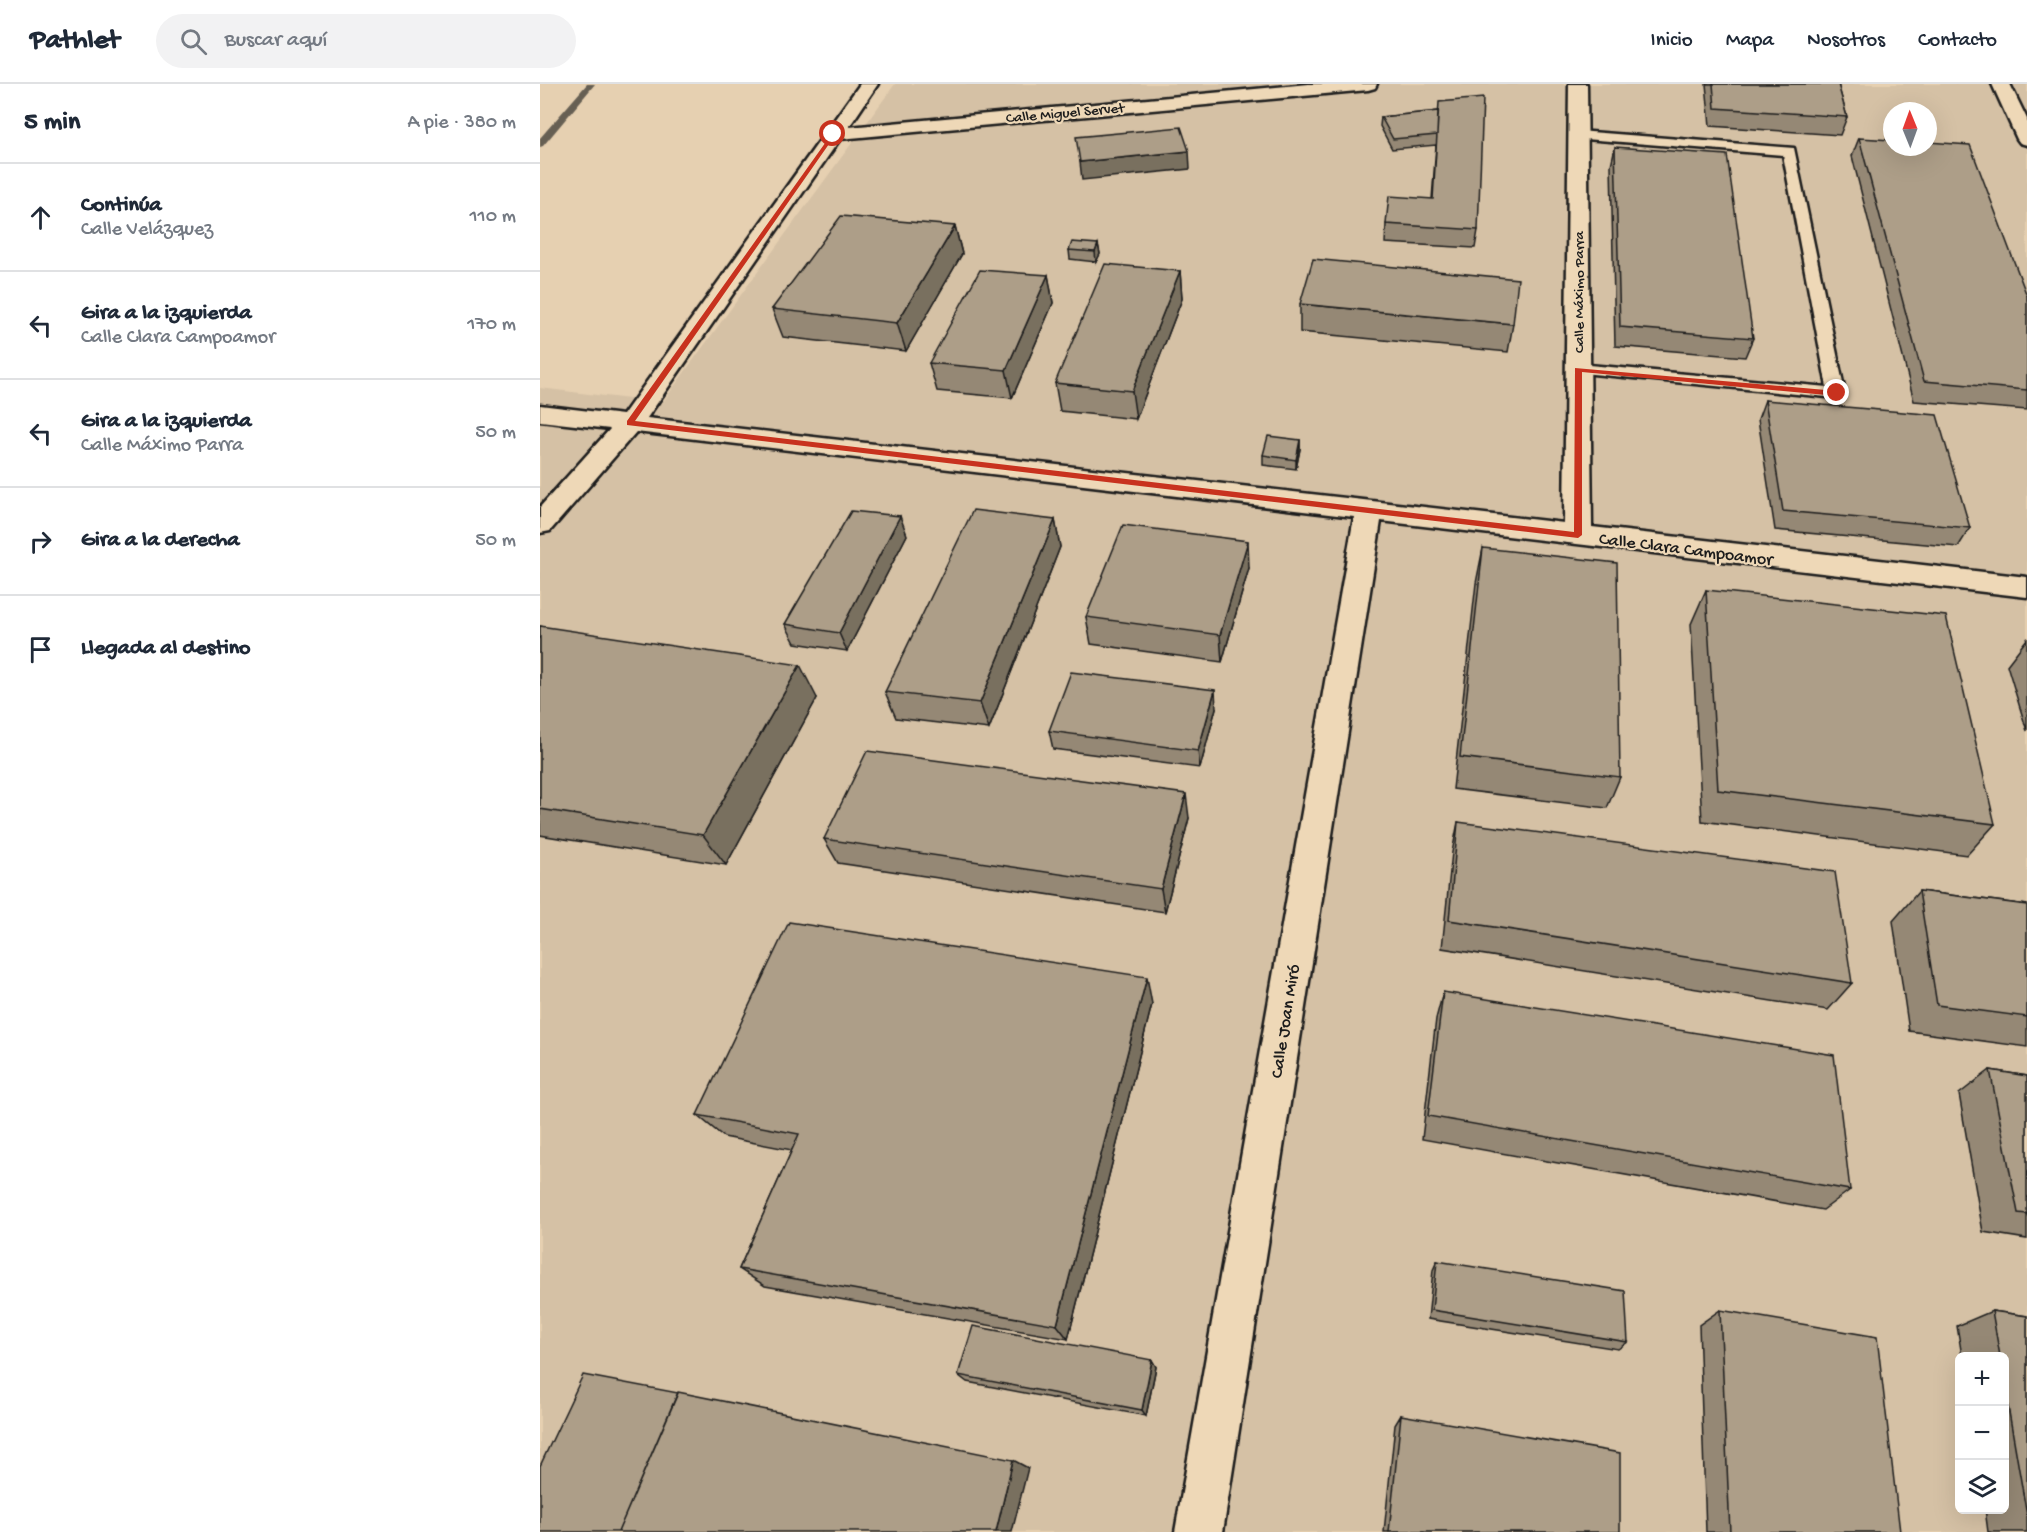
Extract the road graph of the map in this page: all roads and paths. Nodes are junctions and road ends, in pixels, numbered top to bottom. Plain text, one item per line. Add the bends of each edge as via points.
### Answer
1 (869, 84) edge
2 (1368, 84) edge
3 (1578, 84) edge
4 (2001, 84) edge
5 (833, 134) junction
6 (1578, 135) junction
7 (2027, 139) edge
8 (1578, 369) junction
9 (540, 413) edge
10 (630, 423) junction
11 (1369, 511) junction
12 (540, 524) edge
13 (1578, 535) junction
14 (2027, 587) edge
15 (1199, 1532) edge

1 - 5 street
2 - 5 street, Calle Miguel Servet
3 - 6 street, Calle Máximo Parra
4 - 7 street
5 - 10 street
6 - 8 street, Calle Máximo Parra
6 - 8 lane via 1789,151 1837,393
8 - 13 street, Calle Máximo Parra
9 - 10 street, Calle Clara Campoamor
10 - 11 street, Calle Clara Campoamor
10 - 12 street
11 - 13 street, Calle Clara Campoamor
11 - 15 street, Calle Joan Miró
13 - 14 street, Calle Clara Campoamor

